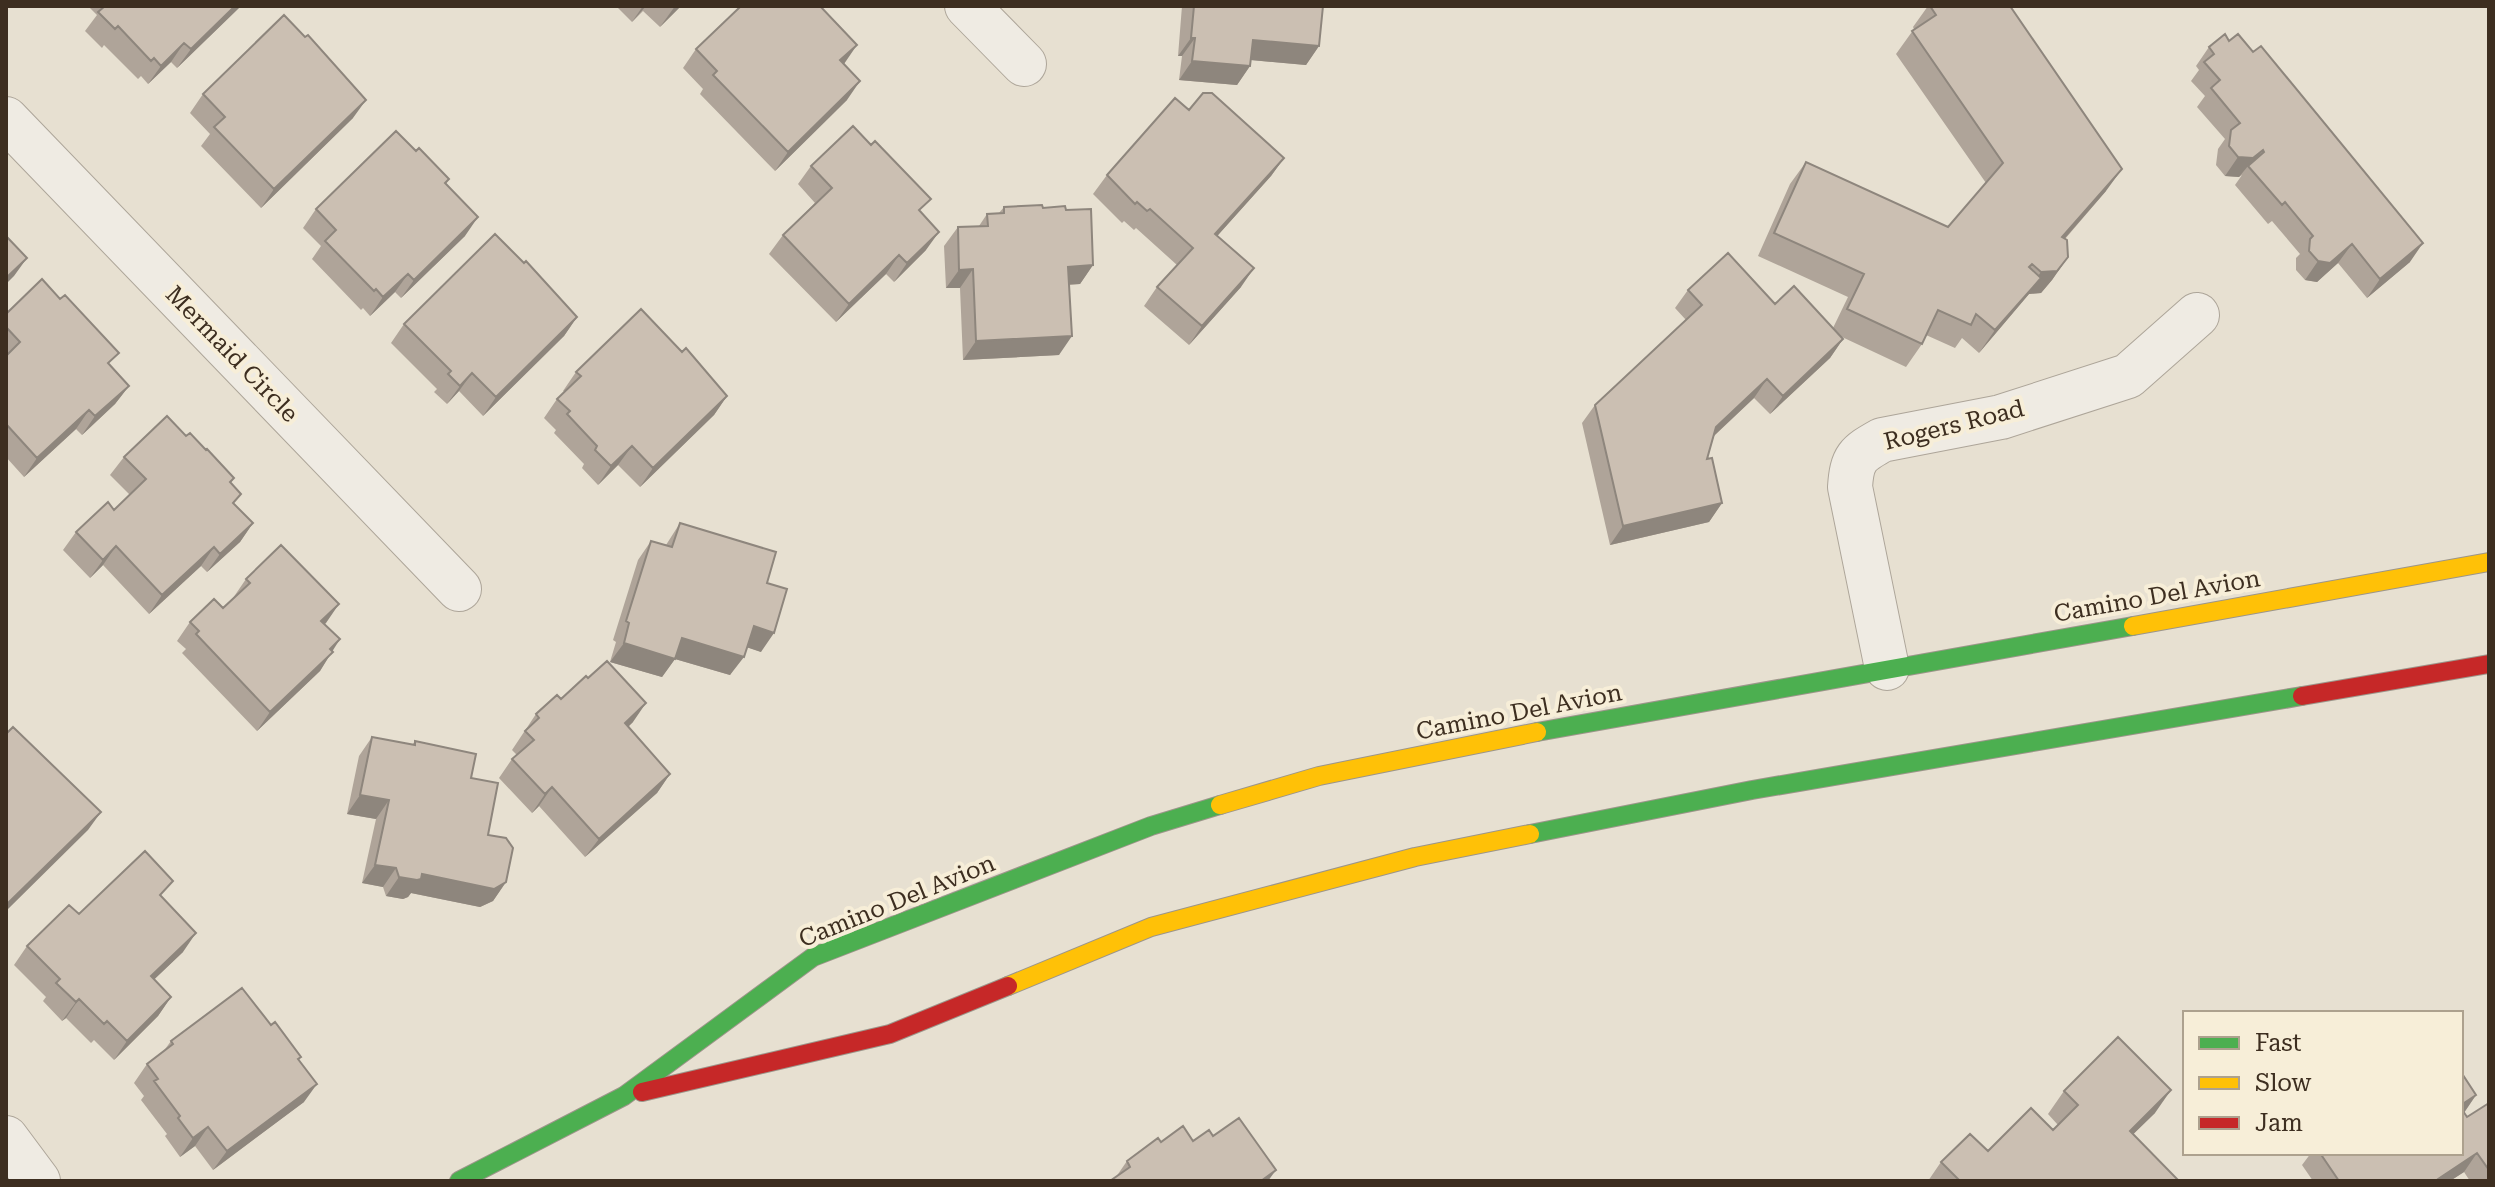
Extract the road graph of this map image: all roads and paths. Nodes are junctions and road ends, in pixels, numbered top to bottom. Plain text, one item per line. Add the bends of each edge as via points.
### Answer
1 (967, 6) edge
2 (1024, 64) dead end
3 (6, 119) edge
4 (2197, 315) dead end
5 (2489, 562) edge
6 (459, 589) dead end
7 (2489, 664) edge
8 (1887, 668) junction
9 (624, 1096) junction
10 (6, 1138) edge
11 (38, 1181) edge
12 (459, 1181) edge

1 - 2 street
3 - 6 street, Mermaid Circle
4 - 8 street, Rogers Road via 2128,376 2001,417 1882,440 1865,450 1852,466 1850,487
5 - 8 main road, Camino Del Avion
7 - 9 main road, Camino Del Avion via 1752,790 1415,857 1151,927 890,1034
8 - 9 main road, Camino Del Avion via 1319,776 1151,826 813,957
9 - 12 main road, Camino Del Avion
10 - 11 street

